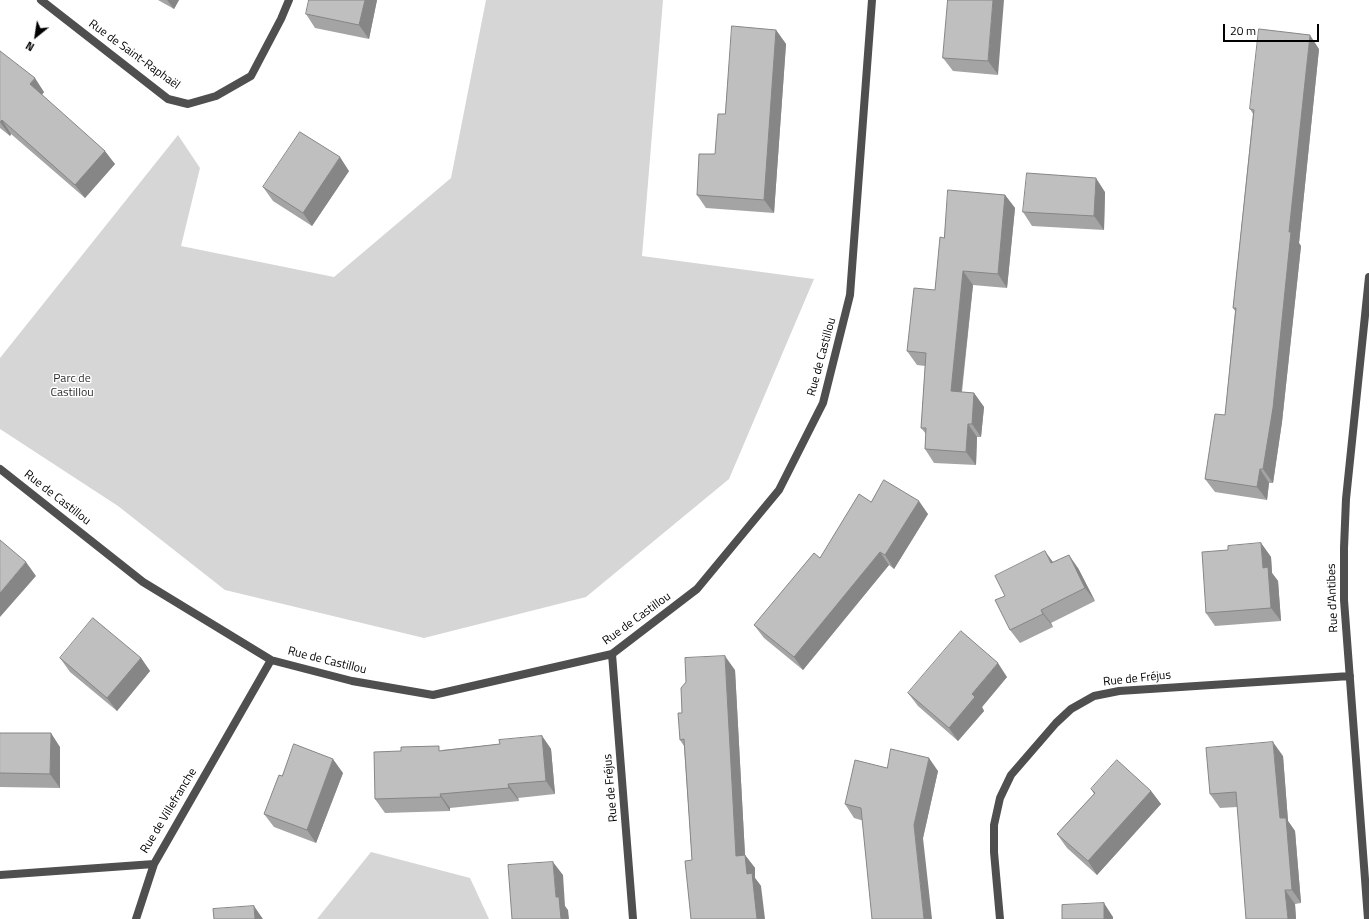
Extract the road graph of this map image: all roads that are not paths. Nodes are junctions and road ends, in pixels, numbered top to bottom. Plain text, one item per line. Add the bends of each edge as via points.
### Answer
1 (41, 0) edge
2 (289, 0) edge
3 (872, 0) edge
4 (1369, 277) edge
5 (0, 469) edge
6 (612, 654) junction
7 (271, 660) junction
8 (1350, 676) junction
9 (154, 864) junction
10 (0, 875) edge
11 (136, 919) edge
12 (634, 919) edge
13 (1000, 919) edge
14 (1368, 919) edge

1 - 2 street, Rue de Saint-Raphaël via 168,98 188,104 216,96 251,76
3 - 6 street, Rue de Castillou via 850,295 822,403 778,490 697,589
4 - 8 street, Rue d'Antibes via 1346,499 1344,600
5 - 7 street, Rue de Castillou via 143,582
6 - 7 street, Rue de Castillou via 433,695 352,681
6 - 12 street, Rue de Fréjus
7 - 9 street, Rue de Villefranche
8 - 13 street, Rue de Fréjus via 1119,691 1094,696 1071,708 1011,775 1000,798 994,825
8 - 14 street, Rue d'Antibes
9 - 10 street, Rue de Villefranche
9 - 11 street

